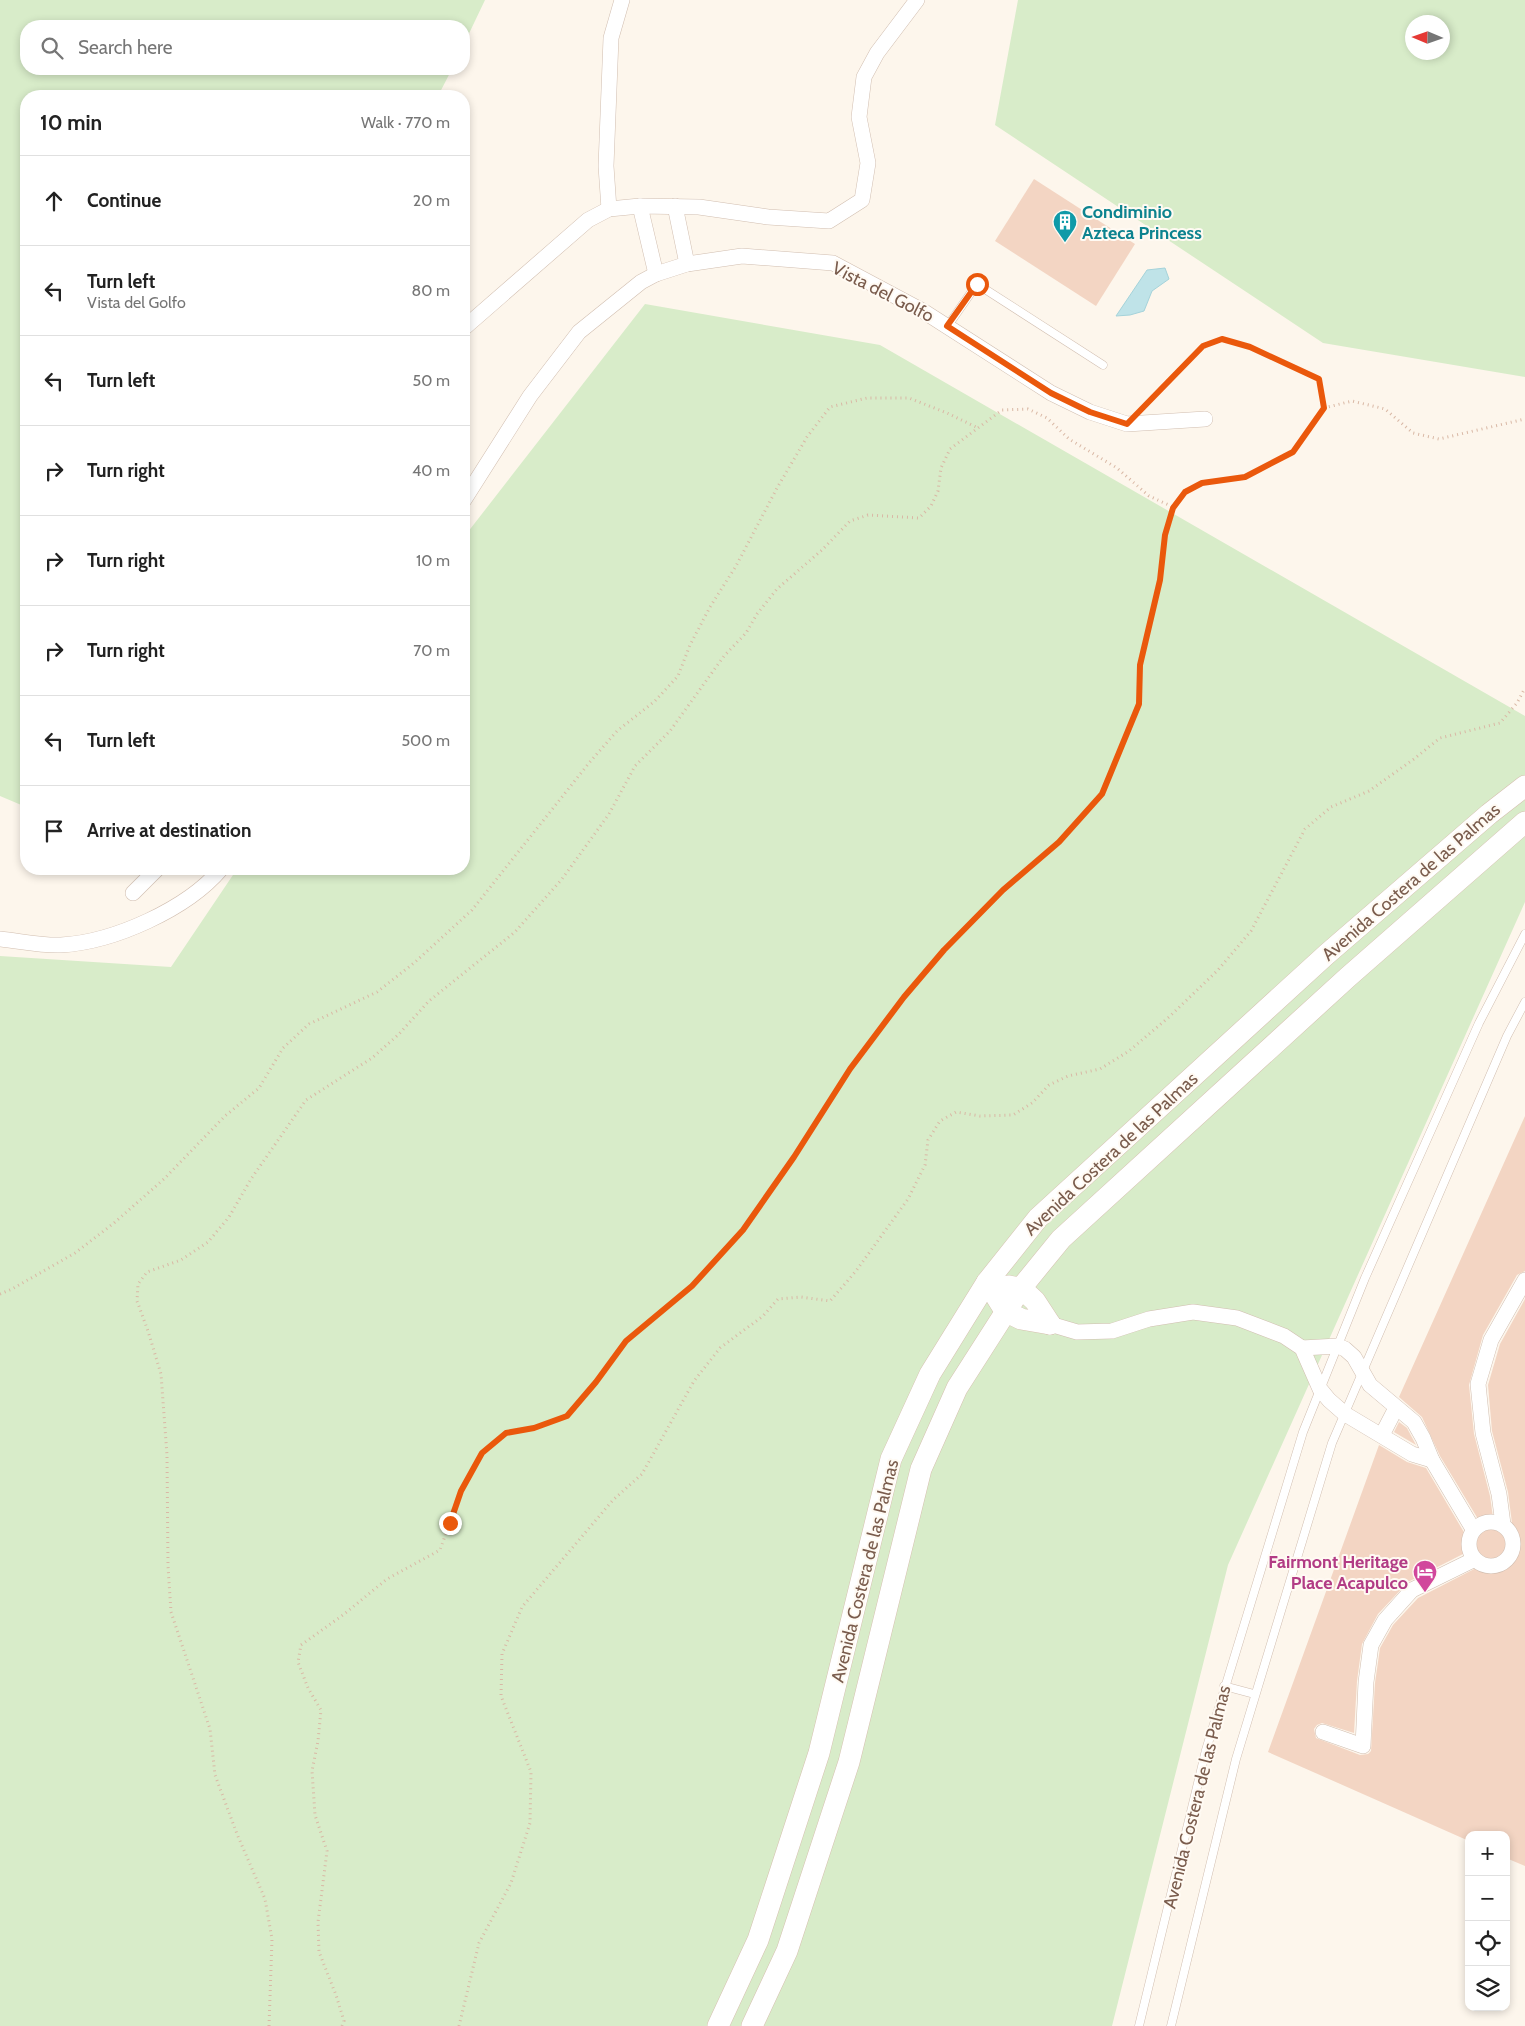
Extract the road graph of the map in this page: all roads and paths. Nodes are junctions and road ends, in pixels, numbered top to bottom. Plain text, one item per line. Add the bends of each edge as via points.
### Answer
1 (622, 0) edge
2 (917, 0) edge
3 (640, 206) junction
4 (675, 206) junction
5 (609, 209) junction
6 (687, 264) junction
7 (656, 274) junction
8 (470, 323) edge
9 (947, 326) junction
10 (1103, 365) dead end
11 (1324, 408) junction
12 (1205, 419) dead end
13 (1525, 419) edge
14 (1127, 424) junction
15 (976, 428) junction
16 (470, 491) edge
17 (1173, 508) junction
18 (1525, 688) edge
19 (1525, 786) edge
20 (1525, 822) edge
21 (151, 875) edge
22 (216, 875) edge
23 (133, 894) dead end
24 (1525, 934) edge
25 (0, 939) edge
26 (1525, 1002) edge
27 (1525, 1280) edge
28 (987, 1282) junction
29 (1021, 1288) junction
30 (0, 1294) edge
31 (1005, 1311) junction
32 (1050, 1324) junction
33 (1338, 1346) junction
34 (1302, 1348) junction
35 (1363, 1372) junction
36 (1320, 1389) junction
37 (1396, 1408) junction
38 (1346, 1414) junction
39 (1382, 1435) junction
40 (1432, 1460) junction
41 (1503, 1524) junction
42 (1473, 1529) junction
43 (1473, 1560) junction
44 (1224, 1686) junction
45 (1254, 1694) junction
46 (1324, 1732) dead end
47 (269, 2026) edge
48 (342, 2026) edge
49 (459, 2026) edge
50 (718, 2026) edge
51 (752, 2026) edge
52 (1140, 2026) edge
53 (1171, 2026) edge

1 - 5 street via 611,38 606,166
2 - 4 street via 877,53 864,77 859,117 868,163 862,200 829,221
3 - 4 street
3 - 5 street
3 - 7 street
4 - 6 street
5 - 8 street via 588,220
6 - 7 street, Vista del Golfo
6 - 9 street, Vista del Golfo via 742,256 833,263
7 - 16 street, Vista del Golfo via 641,282 579,332 530,396
9 - 10 lane via 977,284
9 - 14 street, Vista del Golfo via 1051,393 1090,412
11 - 13 path via 1352,401 1385,409 1413,433 1438,439
11 - 14 path via 1319,379 1250,347 1222,339 1203,346
11 - 17 path via 1293,452 1245,477 1202,483 1185,492
12 - 14 street, Vista del Golfo
15 - 17 path via 1002,410 1028,409 1047,418 1070,439 1118,468 1149,496
15 - 30 path via 909,398 868,398 830,407 807,437 777,488 736,566 710,607 678,676 589,762 472,910 414,963 376,992 309,1024 283,1048 259,1088 225,1116 114,1223 75,1253
15 - 47 path via 950,449 941,468 938,491 931,506 919,518 868,515 850,520 822,550 777,589 670,731 635,766 609,814 562,879 515,932 429,1001 372,1058 306,1100 251,1179 229,1217 208,1242 181,1260 147,1272 138,1284 137,1301 161,1374 167,1455 171,1612 210,1729 215,1774 265,1899 272,1939
17 - 48 path via 1140,665 1139,704 1102,794 1059,842 996,896 904,997 850,1069 743,1230 692,1286 626,1341 567,1416 534,1428 506,1433 482,1453 461,1491 440,1550 387,1579 301,1645 298,1662 321,1710 312,1771 315,1815 327,1851 318,1922 319,1952 336,1995 344,2021
18 - 49 path via 1500,723 1440,738 1369,791 1331,807 1305,829 1251,931 1218,970 1130,1051 1100,1069 1068,1076 1049,1085 1032,1103 1013,1115 980,1116 956,1112 940,1121 928,1140 925,1165 908,1199 830,1301 778,1298 763,1316 720,1348 694,1381 642,1474 613,1500 522,1607 502,1654 501,1696 531,1772 530,1823 511,1883 480,1942
19 - 28 main road, Avenida Costera de las Palmas via 1328,954 1038,1218
20 - 29 main road, Avenida Costera de las Palmas via 1348,977 1061,1239
21 - 23 street
22 - 25 street via 158,917 114,936 61,945
24 - 33 lane, Avenida Costera de las Palmas via 1479,1023
26 - 35 lane, Avenida Costera de las Palmas via 1507,1036
27 - 41 street via 1491,1340 1478,1384 1483,1433 1499,1494
28 - 29 main road
28 - 31 main road
28 - 50 main road, Avenida Costera de las Palmas via 930,1374 892,1459 819,1753 758,1940
29 - 31 main road, Avenida Costera de las Palmas
29 - 32 main road via 1035,1301
31 - 32 main road via 1021,1319
31 - 51 main road, Avenida Costera de las Palmas via 957,1388 921,1469 848,1762 787,1951
32 - 34 street via 1077,1332 1112,1331 1149,1319 1193,1312 1237,1318 1284,1336
33 - 34 street
33 - 35 street via 1354,1357
33 - 36 lane, Avenida Costera de las Palmas
34 - 36 street
35 - 37 street via 1370,1385
35 - 38 lane, Avenida Costera de las Palmas
36 - 38 street
36 - 44 lane, Avenida Costera de las Palmas via 1303,1432
37 - 39 street
37 - 40 street via 1414,1422
38 - 39 street
38 - 45 lane, Avenida Costera de las Palmas via 1332,1443
39 - 40 street via 1412,1454
40 - 42 street
41 - 42 street via 1487,1522
41 - 43 street via 1513,1536 1513,1553 1503,1565 1487,1568
42 - 43 street via 1468,1544
43 - 46 street via 1412,1590 1385,1620 1372,1645 1366,1682 1363,1746
44 - 45 lane
44 - 52 lane, Avenida Costera de las Palmas
45 - 53 lane, Avenida Costera de las Palmas

